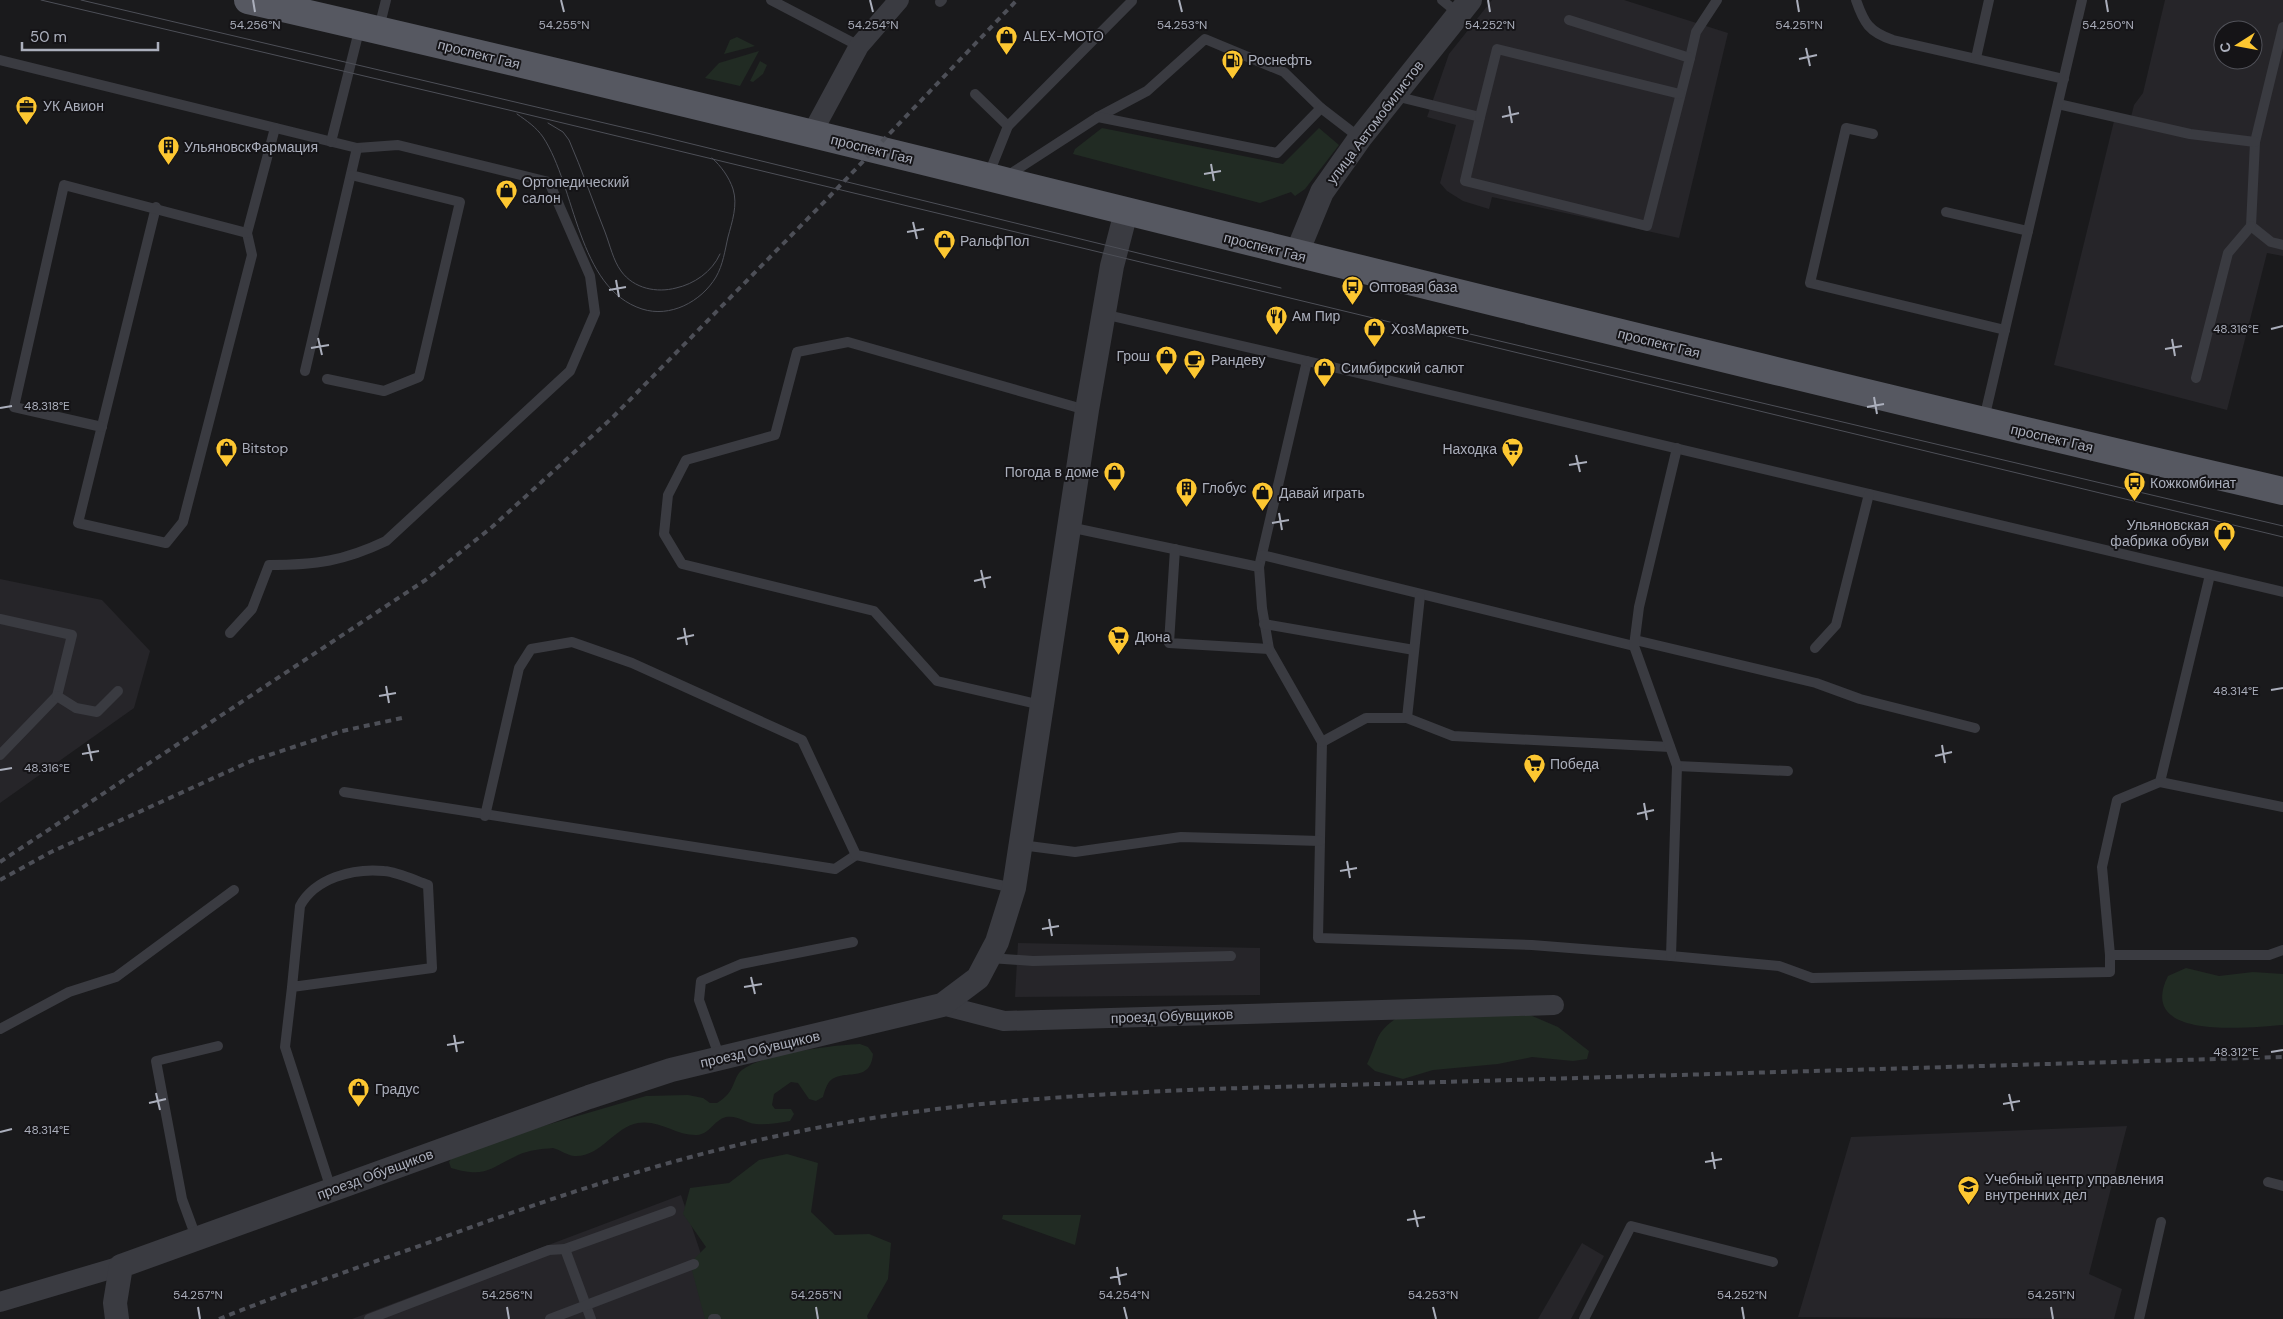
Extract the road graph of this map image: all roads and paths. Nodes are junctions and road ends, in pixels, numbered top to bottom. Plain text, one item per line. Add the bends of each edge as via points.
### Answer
1 (248, 0) edge
2 (386, 0) edge
3 (772, 0) edge
4 (899, 0) edge
5 (1717, 0) edge
6 (1856, 0) edge
7 (1989, 0) edge
8 (2082, 0) edge
9 (1132, 1) edge
10 (1457, 5) edge
11 (1568, 20) dead end
12 (2283, 27) edge
13 (369, 28) junction
14 (859, 46) junction
15 (1690, 58) junction
16 (1976, 58) junction
17 (0, 60) edge
18 (2064, 79) junction
19 (976, 94) dead end
20 (1680, 94) junction
21 (1394, 96) junction
22 (2058, 104) junction
23 (1321, 108) junction
24 (1480, 116) junction
25 (1098, 117) junction
26 (1008, 126) junction
27 (275, 128) junction
28 (812, 134) junction
29 (1873, 134) dead end
30 (1360, 138) junction
31 (331, 142) junction
32 (2255, 142) junction
33 (357, 148) junction
34 (351, 175) junction
35 (994, 179) junction
36 (156, 208) junction
37 (1126, 212) junction
38 (1946, 212) dead end
39 (2250, 226) junction
40 (2028, 231) junction
41 (247, 233) junction
42 (2283, 245) edge
43 (1296, 255) junction
44 (1103, 314) junction
45 (2005, 330) junction
46 (1307, 361) junction
47 (305, 371) dead end
48 (2196, 378) dead end
49 (327, 379) dead end
50 (1087, 410) junction
51 (1983, 422) junction
52 (102, 427) junction
53 (1677, 448) junction
54 (2283, 491) edge
55 (1869, 494) junction
56 (1068, 527) junction
57 (1175, 550) junction
58 (1262, 555) junction
59 (1259, 567) junction
60 (2210, 575) junction
61 (2283, 592) edge
62 (1420, 596) junction
63 (0, 619) edge
64 (1264, 624) junction
65 (230, 632) dead end
66 (1634, 643) junction
67 (1815, 648) dead end
68 (1269, 650) junction
69 (1414, 650) junction
70 (118, 691) dead end
71 (57, 696) junction
72 (1041, 705) junction
73 (1407, 718) junction
74 (1975, 728) dead end
75 (1322, 742) junction
76 (1670, 747) junction
77 (0, 755) edge
78 (1677, 766) junction
79 (1788, 772) dead end
80 (2160, 782) junction
81 (344, 792) dead end
82 (2283, 807) edge
83 (485, 816) junction
84 (1320, 841) junction
85 (1020, 845) junction
86 (856, 855) junction
87 (1014, 888) junction
88 (234, 890) dead end
89 (853, 942) dead end
90 (2283, 950) edge
91 (2110, 954) junction
92 (1231, 956) dead end
93 (1671, 956) junction
94 (989, 958) junction
95 (292, 987) junction
96 (1554, 1004) dead end
97 (942, 1005) junction
98 (0, 1029) edge
99 (218, 1046) dead end
100 (720, 1058) junction
101 (2268, 1182) dead end
102 (2283, 1186) edge
103 (331, 1189) junction
104 (671, 1211) dead end
105 (2161, 1222) dead end
106 (196, 1238) junction
107 (565, 1249) junction
108 (1772, 1262) dead end
109 (694, 1264) dead end
110 (121, 1266) junction
111 (0, 1302) edge
112 (586, 1305) junction
113 (118, 1319) edge
114 (370, 1319) edge
115 (550, 1319) edge
116 (591, 1319) edge
117 (1584, 1319) edge
118 (2140, 1319) edge

1 - 13 main road, проспект Гая
2 - 13 lane
3 - 14 lane
4 - 14 street
5 - 15 lane via 1696,32
6 - 16 lane via 1862,17 1875,34
7 - 16 lane
8 - 18 lane
9 - 26 lane
10 - 21 street, улица Автомобилистов
11 - 15 lane
12 - 32 lane
13 - 28 main road, проспект Гая
13 - 31 lane
14 - 28 street
15 - 20 lane
16 - 18 lane
17 - 27 lane
18 - 22 lane
19 - 26 lane
20 - 24 lane via 1498,49
20 - 24 lane via 1647,226 1465,181
21 - 24 lane
21 - 30 street, улица Автомобилистов
22 - 32 lane via 2190,134
22 - 40 lane
23 - 25 lane via 1278,153
23 - 25 lane via 1284,72 1205,39 1147,91
23 - 30 lane
25 - 35 lane
26 - 35 lane
27 - 31 lane
27 - 41 lane
28 - 35 main road, проспект Гая
29 - 45 lane via 1846,128 1810,283
30 - 43 street, улица Автомобилистов via 1322,192
31 - 33 lane
32 - 39 lane
33 - 34 lane
33 - 65 lane via 398,145 549,182 590,276 595,313 570,371 386,541 361,553 311,565 270,565 252,609
34 - 47 lane
34 - 49 lane via 460,202 419,377 384,391
35 - 37 main road, проспект Гая
36 - 41 lane
36 - 52 lane
36 - 52 lane via 64,186 14,407
37 - 43 main road, проспект Гая
37 - 44 street
38 - 40 lane
39 - 42 lane via 2271,242
39 - 48 lane via 2228,253
40 - 45 lane
41 - 52 lane via 252,255 183,522 166,543 78,523
43 - 51 main road, проспект Гая
44 - 46 lane
44 - 50 street
45 - 51 lane
46 - 53 lane
46 - 58 lane
50 - 56 street
50 - 72 lane via 848,342 797,352 776,435 686,460 668,495 664,534 682,564 874,612 937,681
51 - 54 main road, проспект Гая
53 - 55 lane
53 - 66 lane via 1639,607
55 - 60 lane
55 - 67 lane via 1836,625
56 - 57 lane
56 - 72 street
57 - 59 lane
57 - 68 lane via 1169,643
58 - 59 lane
58 - 62 lane
59 - 64 lane
60 - 61 lane
60 - 80 lane
62 - 66 lane
62 - 69 lane
63 - 71 lane via 72,635
64 - 68 lane
64 - 69 lane
66 - 74 lane via 1816,682 1860,699
66 - 76 lane
68 - 75 lane
69 - 73 lane
70 - 71 lane via 97,712 76,708
71 - 77 lane
72 - 85 street
73 - 75 lane via 1366,718
73 - 76 lane via 1452,736
75 - 84 lane
76 - 78 lane
78 - 79 lane
78 - 93 lane
80 - 82 lane
80 - 91 lane via 2117,800 2102,867
81 - 83 lane
83 - 86 lane via 835,869
83 - 86 lane via 519,668 532,650 572,642 632,663 802,740
84 - 85 lane via 1181,837 1075,852
84 - 93 lane via 1318,938 1532,945
85 - 87 street
86 - 87 lane
87 - 94 street
88 - 98 lane via 116,977 69,992
89 - 100 lane via 742,964 700,981 699,1000
90 - 91 lane via 2269,955
91 - 93 lane via 2110,972 1812,978 1779,966
92 - 94 lane via 1034,962
94 - 97 street via 978,978
95 - 95 lane via 432,968 428,885 384,871 338,874 306,895 300,906
95 - 103 lane via 285,1047
96 - 97 street, проезд Обувщиков via 1004,1021
97 - 100 street, проезд Обувщиков
99 - 106 lane via 156,1062 182,1199
100 - 103 street, проезд Обувщиков via 589,1097
101 - 102 lane
103 - 106 street, проезд Обувщиков
104 - 107 lane
105 - 118 lane
106 - 110 street, проезд Обувщиков
107 - 112 lane
107 - 114 lane via 549,1250
108 - 117 lane via 1632,1226
109 - 112 lane
110 - 111 street, проезд Обувщиков
110 - 113 street via 115,1303
112 - 115 lane
112 - 116 lane

